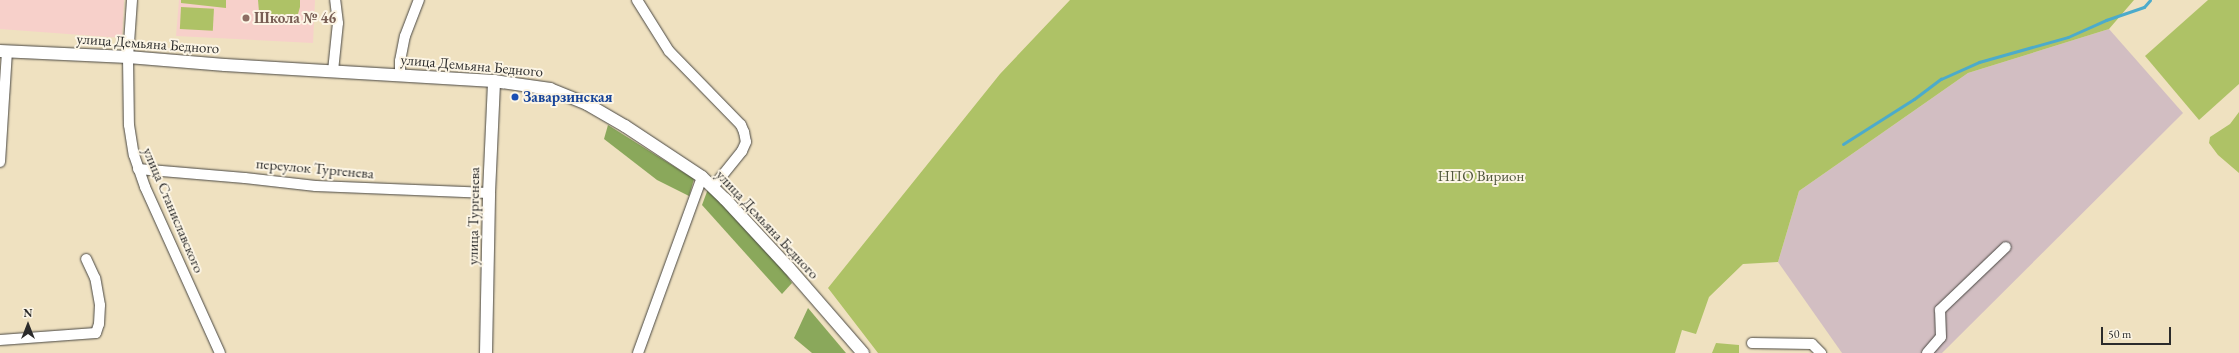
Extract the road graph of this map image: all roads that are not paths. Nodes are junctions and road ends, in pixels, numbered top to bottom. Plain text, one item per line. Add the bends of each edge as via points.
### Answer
1 (132, 0) edge
2 (335, 0) edge
3 (419, 0) edge
4 (637, 0) edge
5 (3, 51) edge
6 (128, 56) junction
7 (333, 71) junction
8 (400, 75) junction
9 (494, 81) junction
10 (0, 162) edge
11 (138, 169) junction
12 (702, 178) junction
13 (713, 187) junction
14 (489, 193) junction
15 (2006, 247) dead end
16 (86, 259) dead end
17 (0, 340) edge
18 (1752, 343) dead end
19 (220, 353) edge
20 (486, 353) edge
21 (638, 353) edge
22 (863, 353) edge
23 (1821, 353) edge
24 (1926, 353) edge

1 - 6 street, улица Станиславского
2 - 7 street via 338,23
3 - 8 street via 405,36
4 - 13 street via 669,51 741,125 744,132 746,142 742,151
5 - 6 street, улица Демьяна Бедного
5 - 10 street
6 - 7 street, улица Демьяна Бедного
6 - 11 street, улица Станиславского via 129,125
7 - 8 street, улица Демьяна Бедного
8 - 9 street, улица Демьяна Бедного
9 - 12 street, улица Демьяна Бедного via 550,89 587,104 652,142
9 - 14 street, улица Тургенева
11 - 14 street, переулок Тургенева via 316,186
11 - 19 street, улица Станиславского
12 - 13 street, улица Демьяна Бедного
12 - 21 street
13 - 22 street, улица Демьяна Бедного via 789,268
14 - 20 street, улица Тургенева
15 - 24 street via 1940,310 1941,336
16 - 17 street via 95,278 100,305 96,333
18 - 23 street via 1812,344

